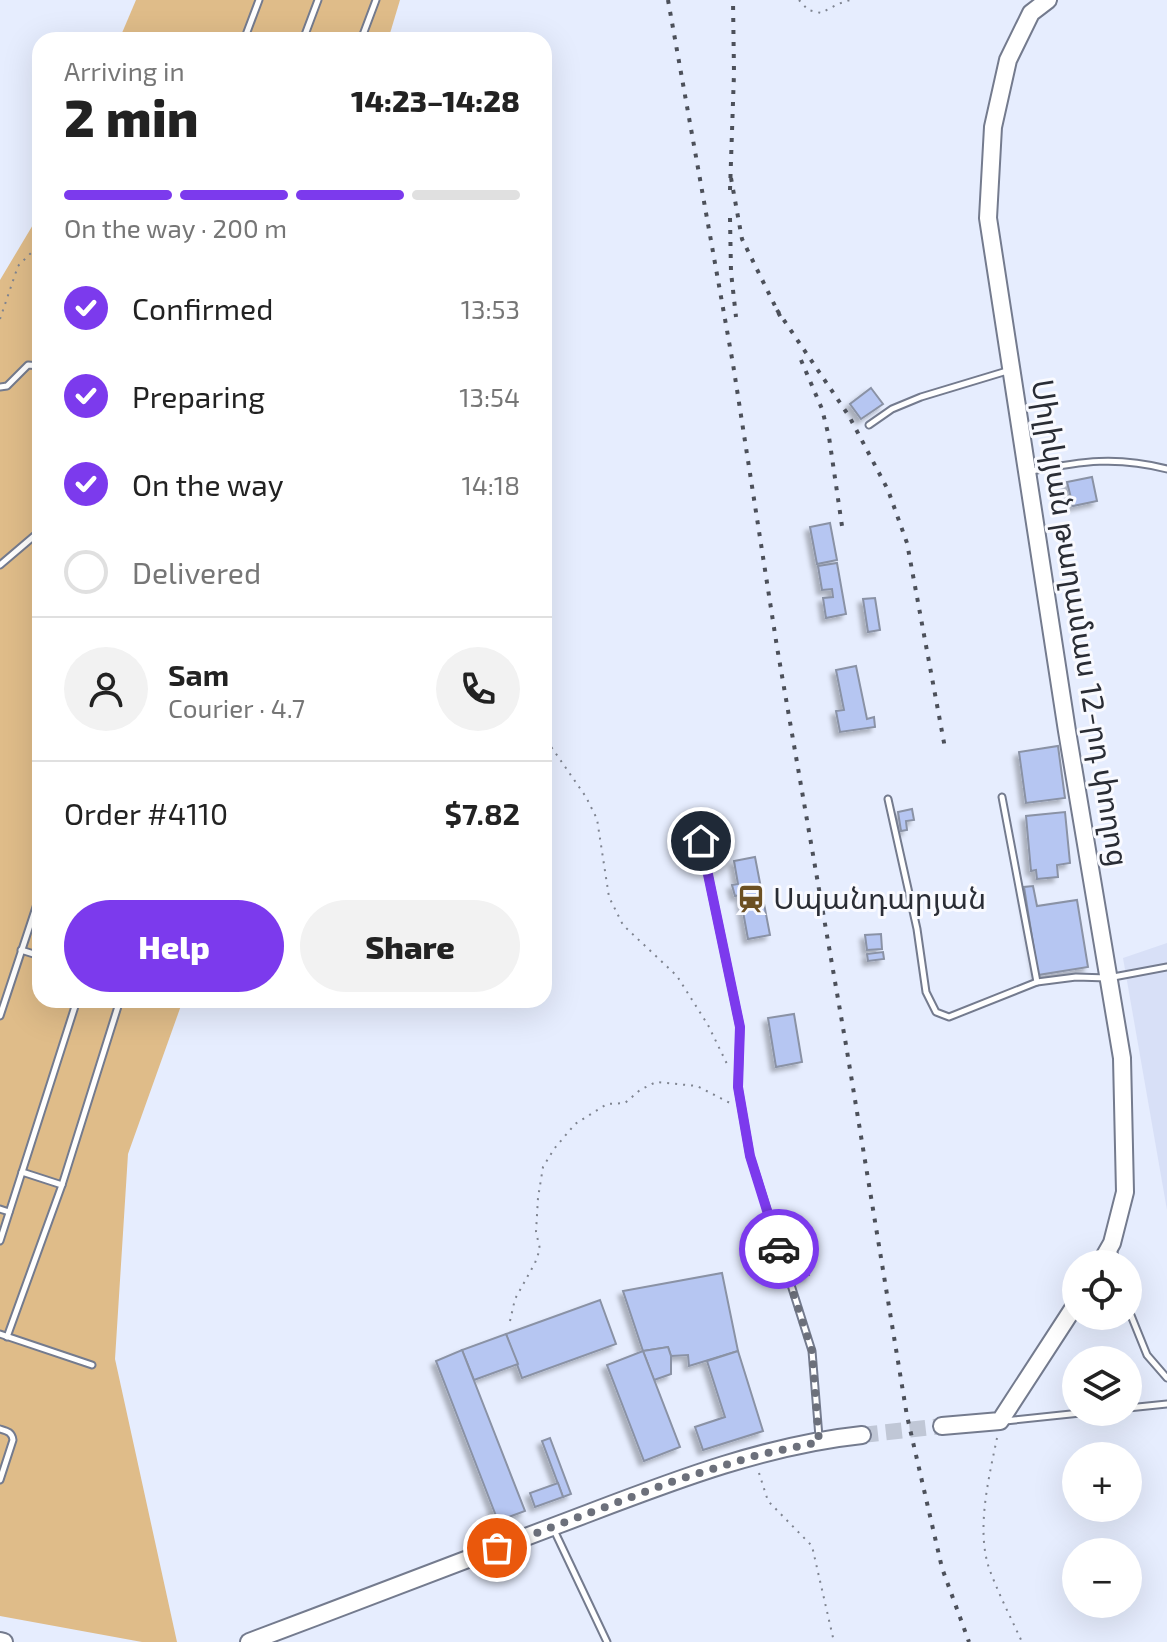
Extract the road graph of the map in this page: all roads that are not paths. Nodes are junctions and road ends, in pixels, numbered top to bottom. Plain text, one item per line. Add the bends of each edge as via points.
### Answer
1 (259, 0) edge
2 (318, 0) edge
3 (1048, 0) edge
4 (374, 1) edge
5 (247, 32) edge
6 (306, 32) edge
7 (364, 32) edge
8 (32, 364) edge
9 (1011, 370) junction
10 (0, 387) edge
11 (869, 425) dead end
12 (1167, 469) edge
13 (1027, 472) junction
14 (32, 538) edge
15 (0, 565) edge
16 (1002, 797) dead end
17 (888, 799) dead end
18 (701, 841) dead end
19 (32, 918) edge
20 (21, 950) junction
21 (32, 953) edge
22 (1167, 967) edge
23 (1108, 978) junction
24 (1037, 982) junction
25 (74, 1008) edge
26 (117, 1008) edge
27 (0, 1016) edge
28 (22, 1172) junction
29 (62, 1185) junction
30 (0, 1209) edge
31 (9, 1212) junction
32 (0, 1241) edge
33 (1112, 1243) junction
34 (1108, 1250) edge
35 (1114, 1250) edge
36 (1062, 1326) edge
37 (1137, 1330) edge
38 (3, 1336) edge
39 (92, 1365) dead end
40 (1167, 1378) edge
41 (1167, 1404) edge
42 (1142, 1407) edge
43 (1062, 1415) edge
44 (1000, 1421) junction
45 (942, 1426) tunnel mouth
46 (0, 1429) edge
47 (862, 1435) tunnel mouth
48 (819, 1442) junction
49 (0, 1480) edge
50 (553, 1527) junction
51 (249, 1642) edge
52 (607, 1642) edge

1 - 5 lane
2 - 6 lane
3 - 9 main road, Սիլիկյան թաղամաս 12-րդ փողոց via 1031,13 1008,60 993,127 988,218
4 - 7 lane
8 - 10 lane
9 - 11 lane via 921,397
9 - 13 main road, Սիլիկյան թաղամաս 12-րդ փողոց
12 - 13 lane via 1113,460
13 - 23 main road, Սիլիկյան թաղամաս 12-րդ փողոց
14 - 15 lane
16 - 24 lane
17 - 24 lane via 926,992 936,1012 949,1017
18 - 48 lane via 740,1027 738,1087 750,1156 812,1351
19 - 20 lane
20 - 21 lane
20 - 27 lane
22 - 23 lane
23 - 24 lane
23 - 33 main road, Սիլիկյան թաղամաս 12-րդ փողոց via 1122,1058 1125,1192
25 - 28 lane
26 - 29 lane
28 - 29 lane
28 - 31 lane
29 - 38 lane
30 - 31 lane
31 - 32 lane
33 - 34 main road, Սիլիկյան թաղամաս 12-րդ փողոց
33 - 35 lane
36 - 44 main road
37 - 40 lane via 1147,1355
38 - 39 lane
41 - 42 lane
43 - 44 lane
44 - 45 main road
46 - 49 lane via 9,1431 13,1440
47 - 48 main road
48 - 50 main road via 671,1482
50 - 51 main road
50 - 52 lane

